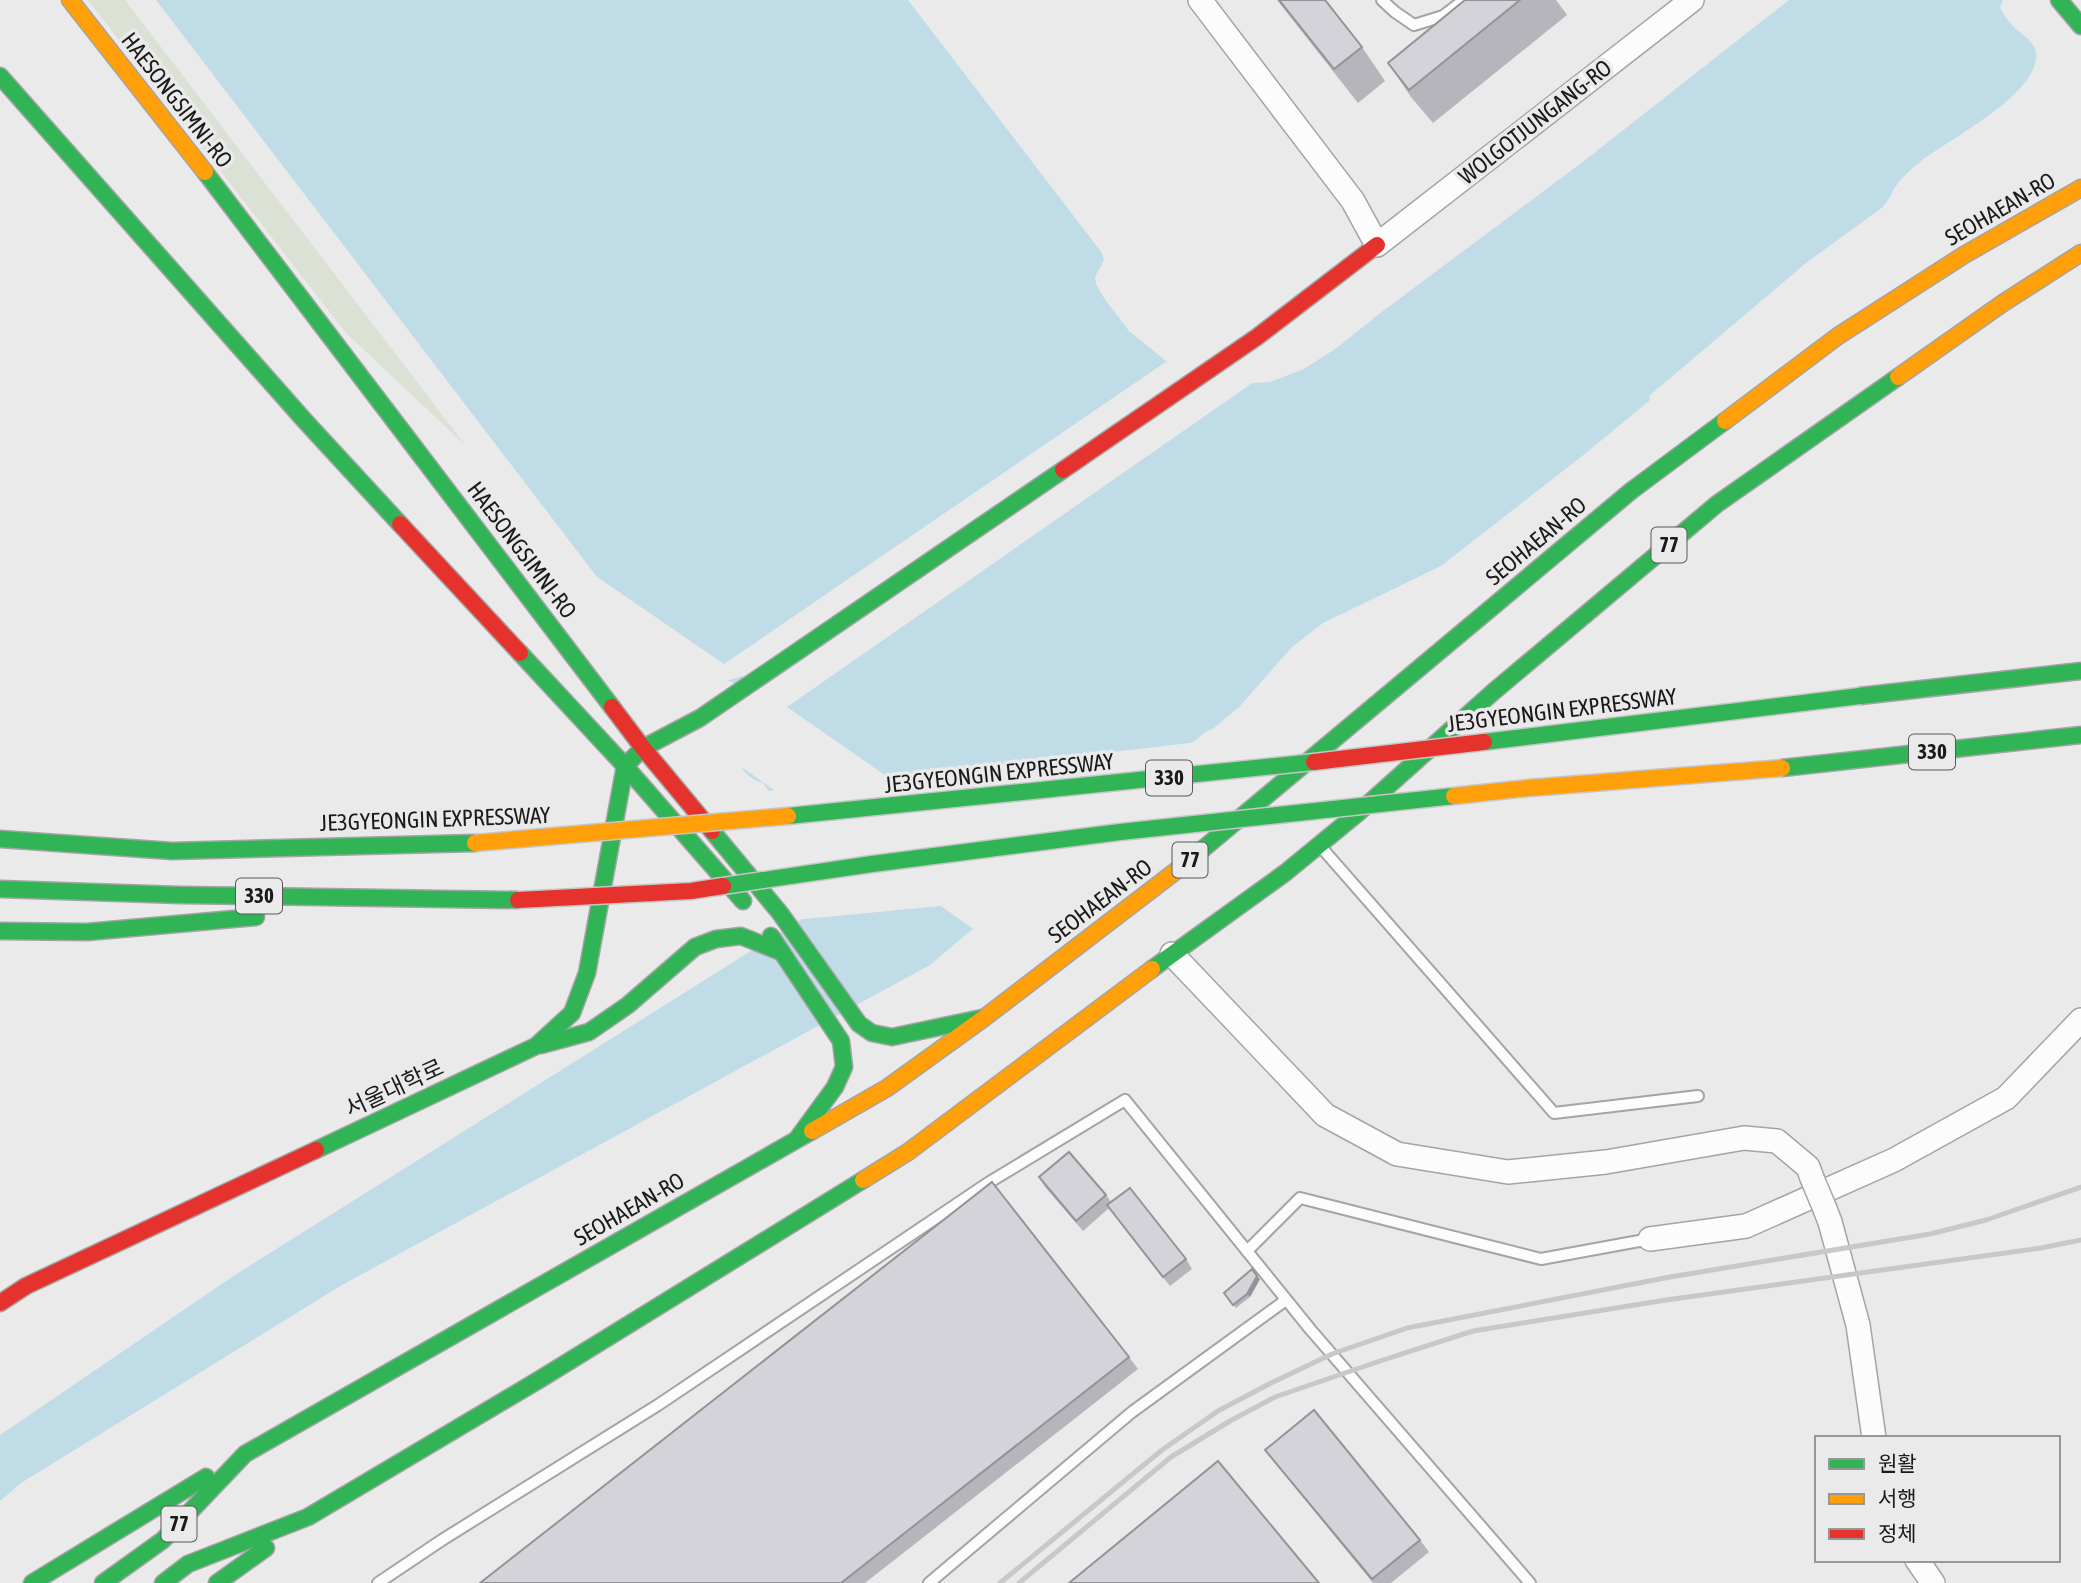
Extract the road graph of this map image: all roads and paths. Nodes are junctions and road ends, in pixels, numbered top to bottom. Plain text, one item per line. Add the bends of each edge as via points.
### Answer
1 (70, 0) edge
2 (1200, 0) edge
3 (1382, 0) edge
4 (1464, 0) edge
5 (1692, 0) edge
6 (2059, 0) edge
7 (2081, 26) edge
8 (0, 76) edge
9 (2081, 188) edge
10 (1377, 245) junction
11 (2081, 254) edge
12 (2081, 671) edge
13 (2081, 735) edge
14 (643, 748) junction
15 (625, 766) junction
16 (0, 839) edge
17 (1319, 845) junction
18 (0, 889) edge
19 (460, 899) junction
20 (308, 913) dead end
21 (267, 916) dead end
22 (0, 931) edge
23 (781, 952) junction
24 (1172, 954) junction
25 (984, 1018) junction
26 (2081, 1020) edge
27 (536, 1046) junction
28 (1698, 1096) dead end
29 (796, 1140) junction
30 (1650, 1238) joint
31 (1247, 1251) junction
32 (1286, 1300) junction
33 (0, 1303) edge
34 (1874, 1436) edge
35 (245, 1454) junction
36 (309, 1517) junction
37 (1918, 1562) edge
38 (386, 1581) edge
39 (32, 1583) edge
40 (103, 1583) edge
41 (163, 1583) edge
42 (217, 1583) edge
43 (929, 1583) edge
44 (1530, 1583) edge
45 (1933, 1583) edge

1 - 14 main road, HAESONGSIMNI-RO
2 - 10 street via 1353,201
3 - 4 lane via 1414,25 1443,16
5 - 10 street, WOLGOTJUNGANG-RO
6 - 7 main road
8 - 15 main road via 304,421
9 - 25 main road, SEOHAEAN-RO / 77 via 1964,255 1838,336 1642,483 1177,871
10 - 14 main road via 1257,337 701,718
11 - 17 main road, 77 via 2003,303 1717,504
12 - 16 main road, JE3GYEONGIN EXPRESSWAY / 330, bridge via 1117,784 677,827 475,843 172,851
13 - 19 main road, 330, bridge via 1120,832 691,891
14 - 15 main road
14 - 25 main road, HAESONGSIMNI-RO via 780,913 859,1024 892,1037
15 - 23 main road via 758,919
15 - 27 main road, 서울대학로 via 587,973 572,1013
17 - 24 main road, 77
17 - 28 lane via 1554,1113
18 - 19 main road, 330
19 - 20 main road
21 - 22 main road via 87,932
23 - 27 main road via 741,936 695,947 589,1032
23 - 29 main road via 841,1041 844,1067
24 - 34 street, bridge via 1325,1115 1397,1154 1508,1172 1606,1162 1744,1138 1777,1141 1808,1167 1825,1209 1858,1325
24 - 36 main road, 77 via 908,1152
25 - 29 main road, SEOHAEAN-RO / 77 via 887,1088
26 - 30 street via 2006,1098 1894,1160 1746,1226
27 - 33 main road, 서울대학로 via 26,1286
29 - 35 main road, SEOHAEAN-RO / 77
30 - 31 lane via 1541,1259 1300,1198
31 - 32 lane
31 - 38 lane via 1125,1100 988,1183
32 - 43 lane via 1132,1412
32 - 44 lane
35 - 39 main road
35 - 40 main road, SEOHAEAN-RO / 77 via 163,1540
36 - 41 main road, 77 via 188,1564
36 - 42 main road
37 - 45 street

